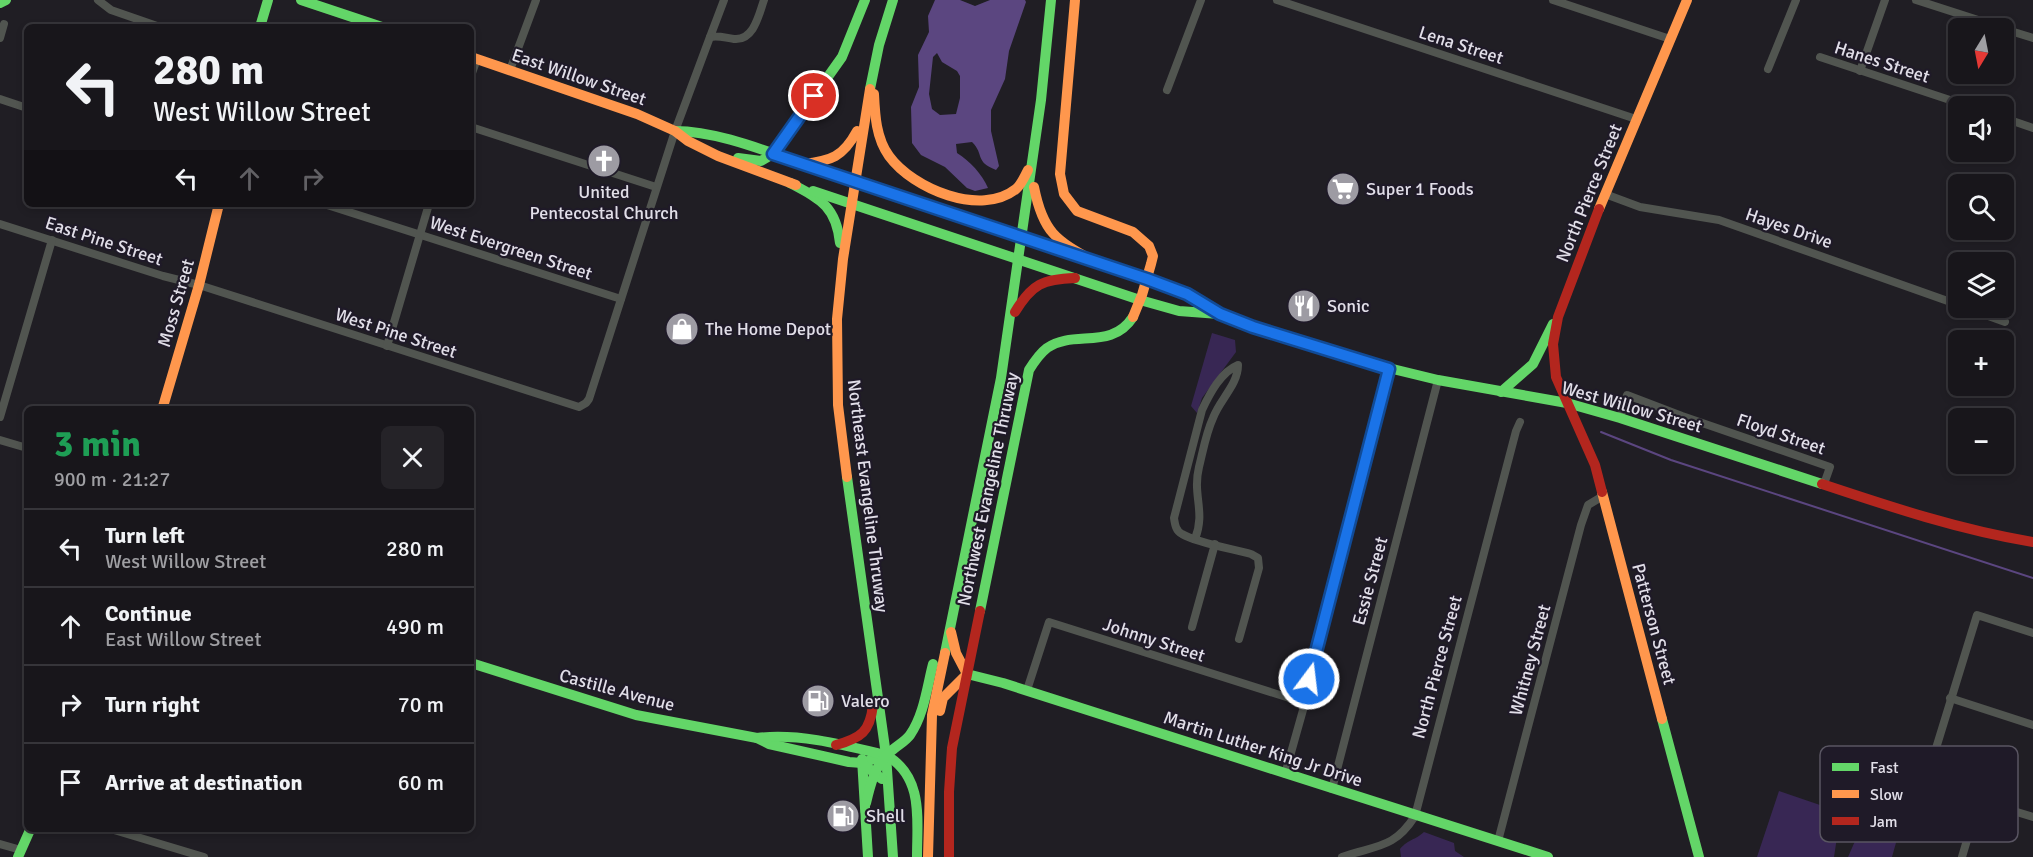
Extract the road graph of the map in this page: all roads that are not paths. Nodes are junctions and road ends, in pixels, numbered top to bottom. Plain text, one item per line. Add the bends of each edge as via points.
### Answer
1 (6, 0) edge
2 (98, 0) edge
3 (268, 0) edge
4 (301, 0) edge
5 (536, 0) edge
6 (724, 0) edge
7 (764, 0) edge
8 (865, 0) edge
9 (893, 0) edge
10 (1051, 0) edge
11 (1201, 0) edge
12 (1277, 0) edge
13 (1553, 0) edge
14 (1687, 0) edge
15 (1796, 0) edge
16 (1885, 0) edge
17 (1916, 0) edge
18 (1077, 1) edge
19 (0, 3) edge
20 (1971, 18) edge
21 (4, 24) dead end
22 (151, 24) edge
23 (261, 24) edge
24 (373, 24) edge
25 (2014, 32) edge
26 (710, 37) junction
27 (0, 38) edge
28 (2033, 38) edge
29 (1670, 39) junction
30 (1820, 57) dead end
31 (474, 58) edge
32 (1768, 69) dead end
33 (510, 70) junction
34 (1860, 70) junction
35 (872, 71) junction
36 (1167, 90) dead end
37 (0, 99) edge
38 (1948, 99) edge
39 (24, 107) edge
40 (865, 112) junction
41 (1636, 119) junction
42 (2014, 121) edge
43 (474, 128) edge
44 (2033, 128) edge
45 (675, 131) junction
46 (1035, 146) junction
47 (773, 154) junction
48 (718, 156) junction
49 (803, 164) junction
50 (1031, 174) junction
51 (855, 181) junction
52 (790, 183) junction
53 (656, 187) junction
54 (1605, 194) junction
55 (851, 204) junction
56 (218, 207) edge
57 (333, 207) edge
58 (428, 207) edge
59 (0, 224) edge
60 (419, 235) junction
61 (1022, 237) junction
62 (52, 240) junction
63 (1019, 260) junction
64 (1095, 261) junction
65 (842, 269) junction
66 (1075, 278) junction
67 (1147, 279) junction
68 (200, 285) junction
69 (621, 299) junction
70 (1140, 300) junction
71 (1948, 301) edge
72 (1220, 314) junction
73 (1558, 316) junction
74 (1994, 318) edge
75 (1009, 322) junction
76 (2005, 322) dead end
77 (387, 346) junction
78 (1389, 369) junction
79 (1438, 380) junction
80 (1502, 392) junction
81 (1206, 400) junction
82 (1567, 403) junction
83 (163, 406) edge
84 (1218, 407) junction
85 (0, 417) edge
86 (1620, 418) junction
87 (1520, 422) dead end
88 (0, 440) edge
89 (24, 447) edge
90 (1188, 466) junction
91 (1199, 468) junction
92 (1824, 484) junction
93 (1603, 496) junction
94 (1196, 539) junction
95 (2033, 542) edge
96 (1215, 544) junction
97 (965, 552) junction
98 (950, 626) junction
99 (1192, 627) dead end
100 (2033, 633) edge
101 (1239, 639) dead end
102 (474, 664) edge
103 (967, 674) junction
104 (1309, 679) dead end
105 (875, 682) junction
106 (1027, 690) junction
107 (1950, 698) junction
108 (2033, 725) edge
109 (933, 736) junction
110 (757, 738) junction
111 (836, 744) junction
112 (1936, 746) edge
113 (861, 749) junction
114 (886, 755) junction
115 (862, 763) junction
116 (876, 774) junction
117 (1285, 774) junction
118 (1332, 789) junction
119 (889, 790) junction
120 (866, 803) junction
121 (2018, 812) edge
122 (1415, 816) junction
123 (2033, 817) edge
124 (29, 832) edge
125 (121, 832) edge
126 (1498, 841) junction
127 (1966, 842) edge
128 (0, 844) edge
129 (19, 854) edge
130 (204, 857) edge
131 (868, 857) edge
132 (893, 857) edge
133 (918, 857) edge
134 (928, 857) edge
135 (950, 857) edge
136 (1342, 857) edge
137 (1548, 857) edge
138 (1699, 857) edge
139 (1962, 857) edge

1 - 19 main road
2 - 22 street via 111,10
3 - 23 main road
4 - 24 main road
5 - 33 street
6 - 26 street
7 - 26 street via 746,38
8 - 47 main road via 842,57
9 - 35 main road, Northeast Evangeline Thruway
10 - 46 main road, Northwest Evangeline Thruway
11 - 36 street
12 - 41 street, Lena Street
13 - 29 street
14 - 29 main road, North Pierce Street
15 - 32 street
16 - 34 street
17 - 20 street
18 - 67 main road, Northwest Evangeline Thruway via 1060,174 1062,189 1077,211 1134,232 1149,243 1153,256
21 - 27 street
25 - 28 street
26 - 45 street
29 - 41 main road, North Pierce Street
30 - 34 street, Hanes Street
31 - 33 main road, East Willow Street
33 - 45 main road, East Willow Street
34 - 38 street, Hanes Street
35 - 40 main road, Northeast Evangeline Thruway
35 - 46 main road via 880,139 898,167 921,183 977,202 1000,200 1019,188 1026,178
37 - 39 street
40 - 49 main road via 850,147 838,158
40 - 51 main road, Northeast Evangeline Thruway
41 - 54 main road, North Pierce Street
42 - 44 street
43 - 53 street
45 - 47 main road, East Willow Street via 714,136
45 - 48 main road, East Willow Street
45 - 53 street
46 - 50 main road, Northwest Evangeline Thruway
47 - 48 main road via 761,162
47 - 49 main road, East Willow Street
48 - 52 main road, East Willow Street
49 - 51 main road, East Willow Street
50 - 61 main road, Northwest Evangeline Thruway
50 - 64 main road via 1037,209 1055,239
51 - 55 main road, Northeast Evangeline Thruway
51 - 61 main road, West Willow Street
52 - 55 main road, East Willow Street
52 - 65 main road via 824,202 836,216
53 - 69 street
54 - 71 street, Hayes Drive via 1640,207 1719,220
54 - 73 main road, North Pierce Street
55 - 63 main road, West Willow Street
55 - 65 main road, Northeast Evangeline Thruway
56 - 68 main road, Moss Street
57 - 60 street, West Evergreen Street
58 - 60 street
59 - 62 street, East Pine Street
60 - 69 street, West Evergreen Street
60 - 77 street
61 - 63 main road, Northwest Evangeline Thruway
61 - 64 main road, West Willow Street
62 - 68 street, East Pine Street
62 - 85 street
63 - 66 main road, West Willow Street
63 - 75 main road, Northwest Evangeline Thruway
64 - 67 main road, West Willow Street
65 - 105 main road, Northeast Evangeline Thruway via 836,336 839,419
66 - 70 main road, West Willow Street
66 - 75 main road via 1040,282 1026,293
67 - 70 main road, Northwest Evangeline Thruway
67 - 72 main road, West Willow Street via 1187,294
68 - 77 street, West Pine Street
68 - 83 main road, Moss Street
69 - 77 street, West Pine Street via 589,399 583,406 576,407
70 - 72 main road, West Willow Street via 1179,311
70 - 103 main road, Northwest Evangeline Thruway via 1124,328 1047,347 1039,352 1029,370
72 - 78 main road, West Willow Street
73 - 80 main road via 1533,364
73 - 82 main road, North Pierce Street via 1554,366
74 - 76 street
75 - 97 main road, Northwest Evangeline Thruway via 997,401
78 - 79 main road, West Willow Street
78 - 104 street
79 - 80 main road, West Willow Street
79 - 118 street, Essie Street
80 - 82 main road, West Willow Street
81 - 84 street
81 - 84 street via 1229,369 1238,365 1238,375
81 - 90 street
82 - 86 main road, West Willow Street
82 - 93 main road, Patterson Street via 1589,449
84 - 91 street
86 - 92 main road, West Willow Street
86 - 92 street, Floyd Street via 1627,395 1830,467
87 - 122 street, North Pierce Street
88 - 89 street
90 - 91 street
90 - 94 street via 1174,518 1182,534
91 - 94 street via 1196,492 1201,522
92 - 95 main road, West Willow Street via 1939,522
93 - 126 street, Whitney Street via 1588,505 1581,525
93 - 138 main road, Patterson Street
94 - 96 street
96 - 99 street
96 - 101 street via 1258,558
97 - 98 main road, Northwest Evangeline Thruway
97 - 114 main road via 919,715 910,734
98 - 103 main road via 956,653
98 - 109 main road, Northwest Evangeline Thruway via 932,715
100 - 107 street via 1977,615
102 - 110 main road, Castille Avenue via 636,716
103 - 106 main road, Martin Luther King Jr Drive
103 - 109 main road via 943,698
103 - 135 main road, Northwest Evangeline Thruway via 951,758
105 - 111 main road via 872,722 856,740
105 - 114 main road, Northeast Evangeline Thruway
106 - 117 main road, Martin Luther King Jr Drive
106 - 117 street, Johnny Street via 1049,622 1275,693 1299,701 1304,707
107 - 108 street
107 - 112 street
109 - 134 main road, Northwest Evangeline Thruway
110 - 111 main road, Castille Avenue via 771,735
110 - 115 main road, Castille Avenue via 797,751
111 - 113 main road, Castille Avenue
113 - 114 main road, Castille Avenue
113 - 115 main road
114 - 115 main road, Castille Avenue
114 - 116 main road
114 - 119 main road, Northeast Evangeline Thruway
114 - 133 main road via 907,773 916,796
115 - 116 main road
115 - 120 main road
116 - 119 main road
116 - 120 main road
117 - 118 main road, Martin Luther King Jr Drive
118 - 122 main road, Martin Luther King Jr Drive
119 - 132 main road, Northeast Evangeline Thruway
120 - 131 main road
121 - 123 street
122 - 126 main road, Martin Luther King Jr Drive
122 - 136 street via 1394,840
124 - 129 main road
125 - 130 street
126 - 137 main road, Martin Luther King Jr Drive
127 - 139 street
128 - 129 street

